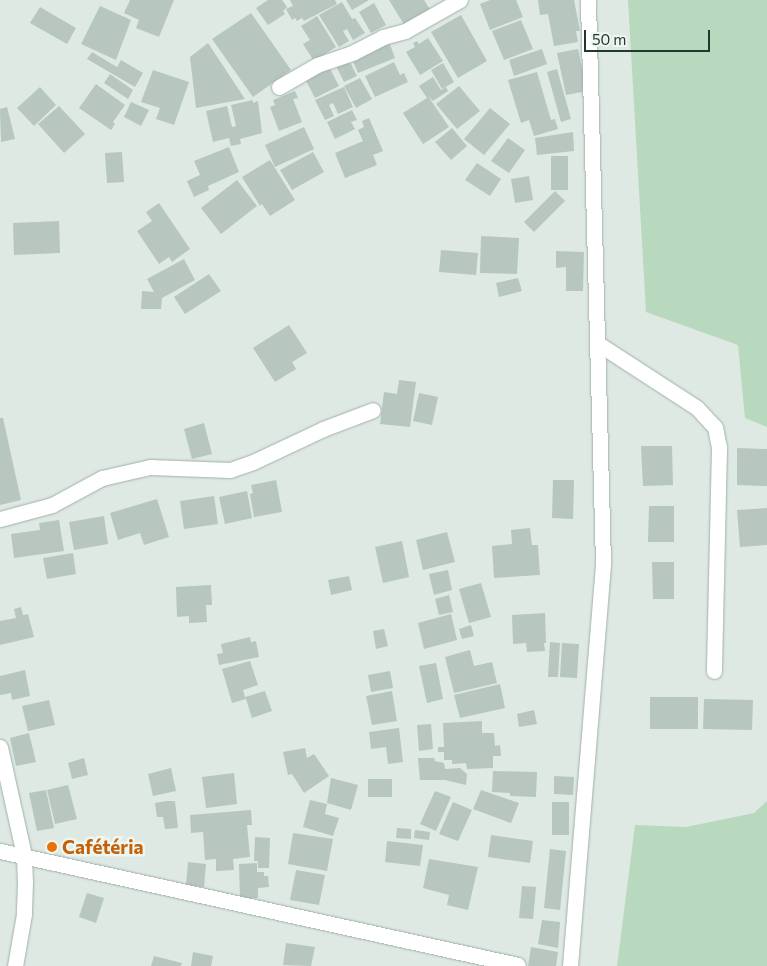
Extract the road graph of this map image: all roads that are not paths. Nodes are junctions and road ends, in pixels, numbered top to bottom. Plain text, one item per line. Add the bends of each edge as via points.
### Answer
1 (460, 0) edge
2 (588, 0) edge
3 (279, 87) dead end
4 (597, 344) junction
5 (373, 410) dead end
6 (0, 519) edge
7 (714, 671) dead end
8 (0, 747) edge
9 (0, 851) edge
10 (24, 856) junction
11 (518, 965) edge
12 (15, 966) edge
13 (570, 966) edge

1 - 3 street via 405,31 317,65
2 - 4 street
4 - 7 street via 697,408 715,427 720,447
4 - 13 street via 603,563
5 - 6 street via 230,470 150,467 102,478 52,505
8 - 10 street
9 - 10 street
10 - 11 street
10 - 12 street via 24,914

